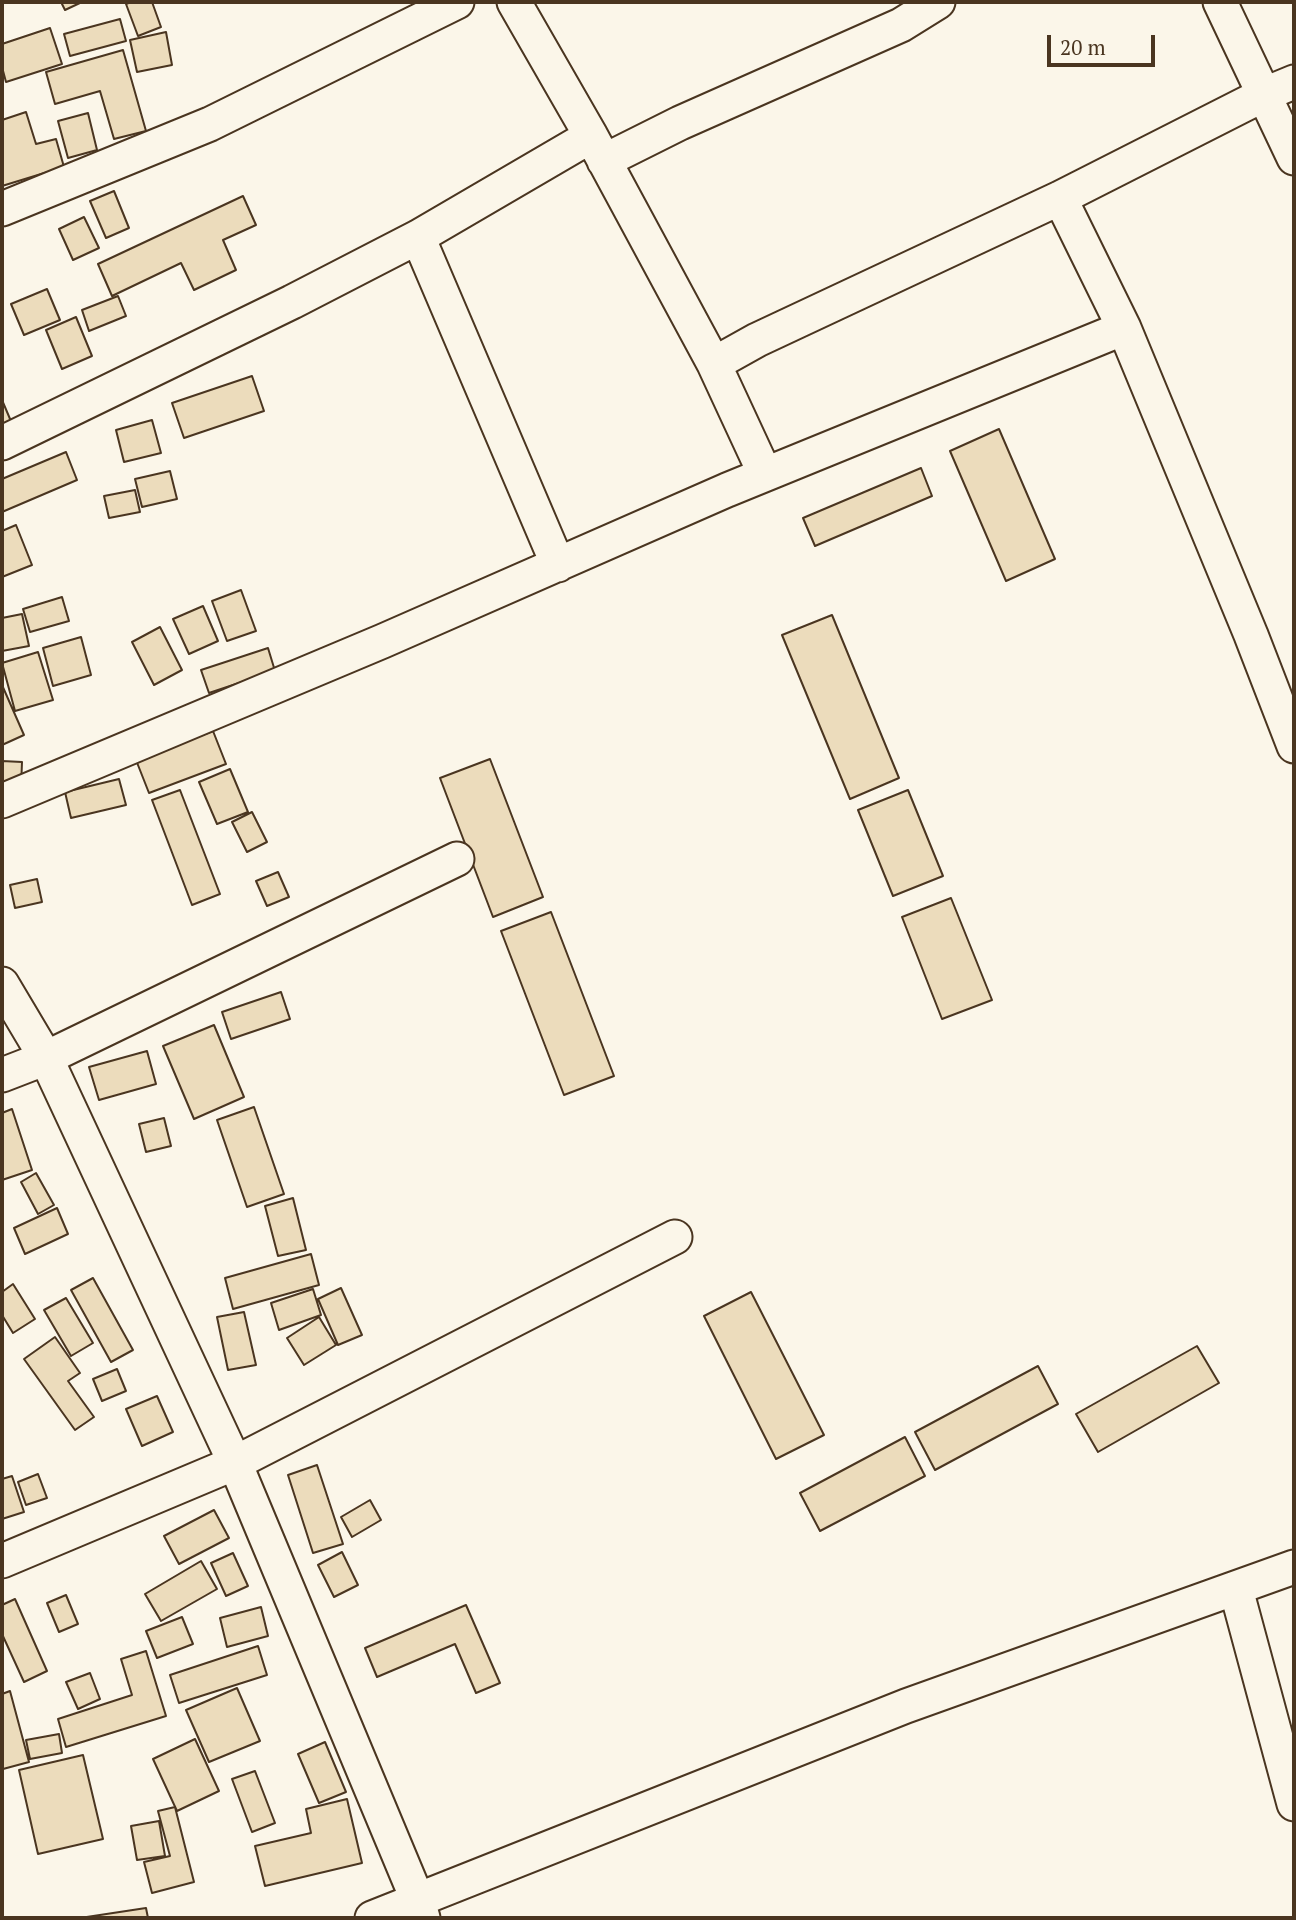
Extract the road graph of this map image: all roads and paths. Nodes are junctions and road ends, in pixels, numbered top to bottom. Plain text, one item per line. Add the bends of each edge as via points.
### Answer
1 (457, 2) edge
2 (514, 2) edge
3 (938, 2) edge
4 (1220, 2) edge
5 (1280, 88) edge
6 (598, 148) junction
7 (1294, 158) edge
8 (1060, 198) junction
9 (2, 209) edge
10 (418, 237) junction
11 (1124, 328) junction
12 (714, 364) junction
13 (2, 443) edge
14 (765, 474) junction
15 (558, 565) junction
16 (1294, 746) edge
17 (2, 801) edge
18 (457, 859) dead end
19 (2, 984) edge
20 (46, 1058) junction
21 (2, 1075) edge
22 (675, 1237) dead end
23 (235, 1463) junction
24 (2, 1561) edge
25 (1294, 1567) edge
26 (1236, 1589) junction
27 (1294, 1804) edge
28 (420, 1910) edge
29 (372, 1918) edge

1 - 9 street via 211,124
2 - 6 street
3 - 6 street via 901,25 680,123
4 - 5 street
5 - 7 street
5 - 8 street
6 - 10 street
6 - 12 street
8 - 11 street
8 - 12 street
10 - 13 street
10 - 15 street
11 - 14 street
11 - 16 street
12 - 14 street
14 - 15 street
15 - 17 street
18 - 20 street
19 - 20 street
20 - 21 street
20 - 23 street
22 - 23 street
23 - 24 street
23 - 28 street
25 - 26 street
26 - 27 street
26 - 28 street via 906,1706
28 - 29 street

